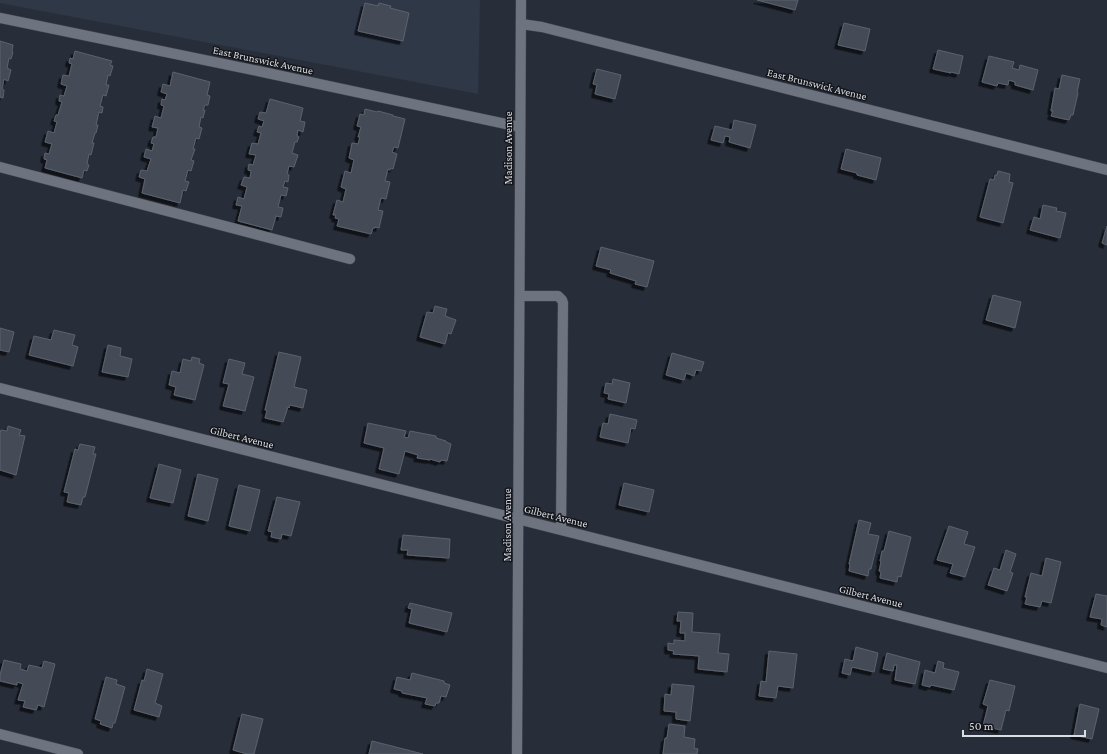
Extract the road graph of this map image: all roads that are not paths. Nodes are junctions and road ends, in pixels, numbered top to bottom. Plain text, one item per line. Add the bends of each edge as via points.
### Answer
1 (521, 0) edge
2 (0, 18) edge
3 (521, 24) junction
4 (520, 127) junction
5 (0, 167) edge
6 (1107, 170) edge
7 (350, 259) dead end
8 (520, 296) junction
9 (0, 388) edge
10 (519, 519) junction
11 (562, 530) junction
12 (1107, 668) edge
13 (0, 734) edge
14 (78, 754) edge
15 (517, 754) edge

1 - 3 street, Madison Avenue
2 - 4 street, East Brunswick Avenue
3 - 4 street, Madison Avenue
3 - 6 street, East Brunswick Avenue via 542,26
4 - 8 street, Madison Avenue
5 - 7 street
8 - 10 street, Madison Avenue
8 - 11 street via 558,296 563,303
9 - 10 street, Gilbert Avenue
10 - 11 street, Gilbert Avenue
10 - 15 street, Madison Avenue
11 - 12 street, Gilbert Avenue
13 - 14 street

